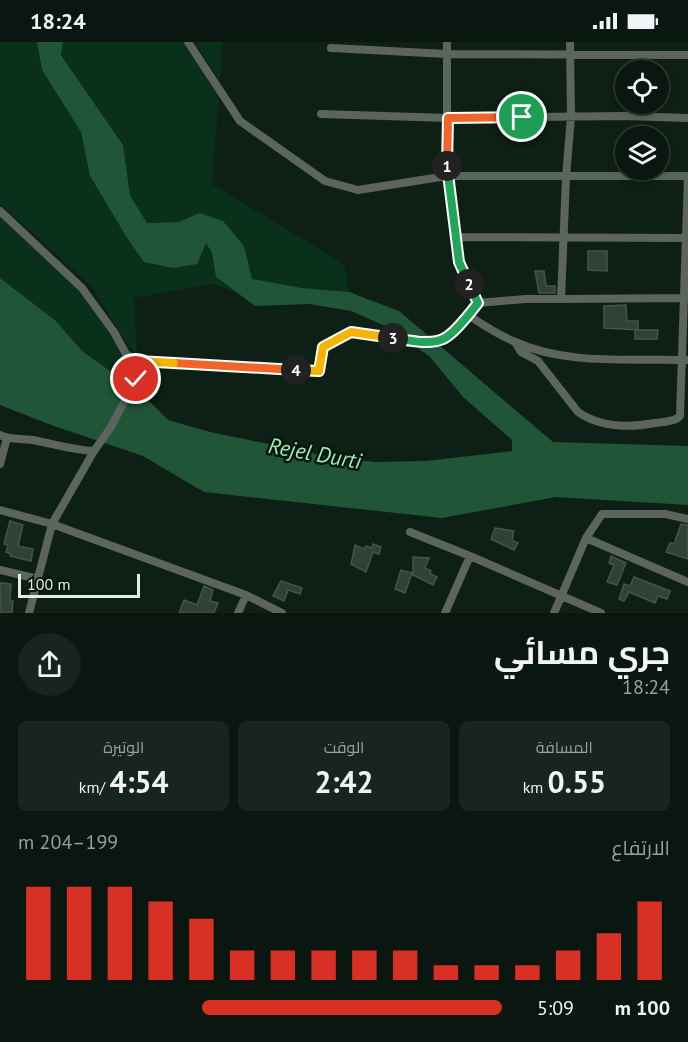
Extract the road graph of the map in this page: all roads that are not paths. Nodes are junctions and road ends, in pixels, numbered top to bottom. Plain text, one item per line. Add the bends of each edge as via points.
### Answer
1 (188, 42) edge
2 (447, 42) edge
3 (570, 42) edge
4 (331, 48) dead end
5 (447, 54) junction
6 (570, 55) junction
7 (688, 56) edge
8 (321, 114) dead end
9 (571, 117) junction
10 (448, 118) junction
11 (688, 118) edge
12 (447, 176) junction
13 (688, 176) edge
14 (566, 177) junction
15 (0, 211) edge
16 (454, 237) junction
17 (564, 237) junction
18 (687, 238) edge
19 (685, 298) edge
20 (561, 299) junction
21 (478, 303) junction
22 (468, 315) junction
23 (515, 342) junction
24 (685, 360) edge
25 (137, 361) junction
26 (3, 436) edge
27 (94, 451) junction
28 (0, 464) edge
29 (0, 510) edge
30 (688, 519) edge
31 (51, 524) junction
32 (410, 532) dead end
33 (586, 538) junction
34 (470, 556) junction
35 (0, 570) edge
36 (38, 579) junction
37 (688, 582) edge
38 (562, 595) junction
39 (246, 596) junction
40 (30, 613) edge
41 (238, 613) edge
42 (282, 613) edge
43 (446, 613) edge
44 (554, 613) edge
45 (601, 613) edge

1 - 12 street via 240,121 325,181 358,190
2 - 5 street
3 - 6 street
4 - 5 street
5 - 6 street
5 - 10 street
6 - 7 street
6 - 9 street
8 - 10 street
9 - 10 street
9 - 11 street
9 - 14 street
10 - 12 street
12 - 14 street
12 - 16 street
13 - 14 street
13 - 18 street
14 - 17 street
15 - 25 street via 82,288 126,354
16 - 17 street
16 - 21 street via 459,262
17 - 18 street
17 - 20 street
18 - 19 street
19 - 20 street
19 - 24 street
20 - 21 street
21 - 22 street
22 - 23 street
22 - 25 street via 445,338 435,341 351,332 323,347 319,371
23 - 24 street via 586,359
23 - 24 street via 521,352 538,361 578,412 619,426 678,418
25 - 27 street via 136,379
26 - 27 street
26 - 28 street
27 - 31 street
29 - 31 street
30 - 33 street via 665,514 606,513
31 - 36 street
31 - 39 street
32 - 34 street
33 - 37 street
33 - 38 street
34 - 38 street
34 - 43 street
35 - 36 street
36 - 40 street
38 - 44 street
38 - 45 street
39 - 41 street
39 - 42 street

